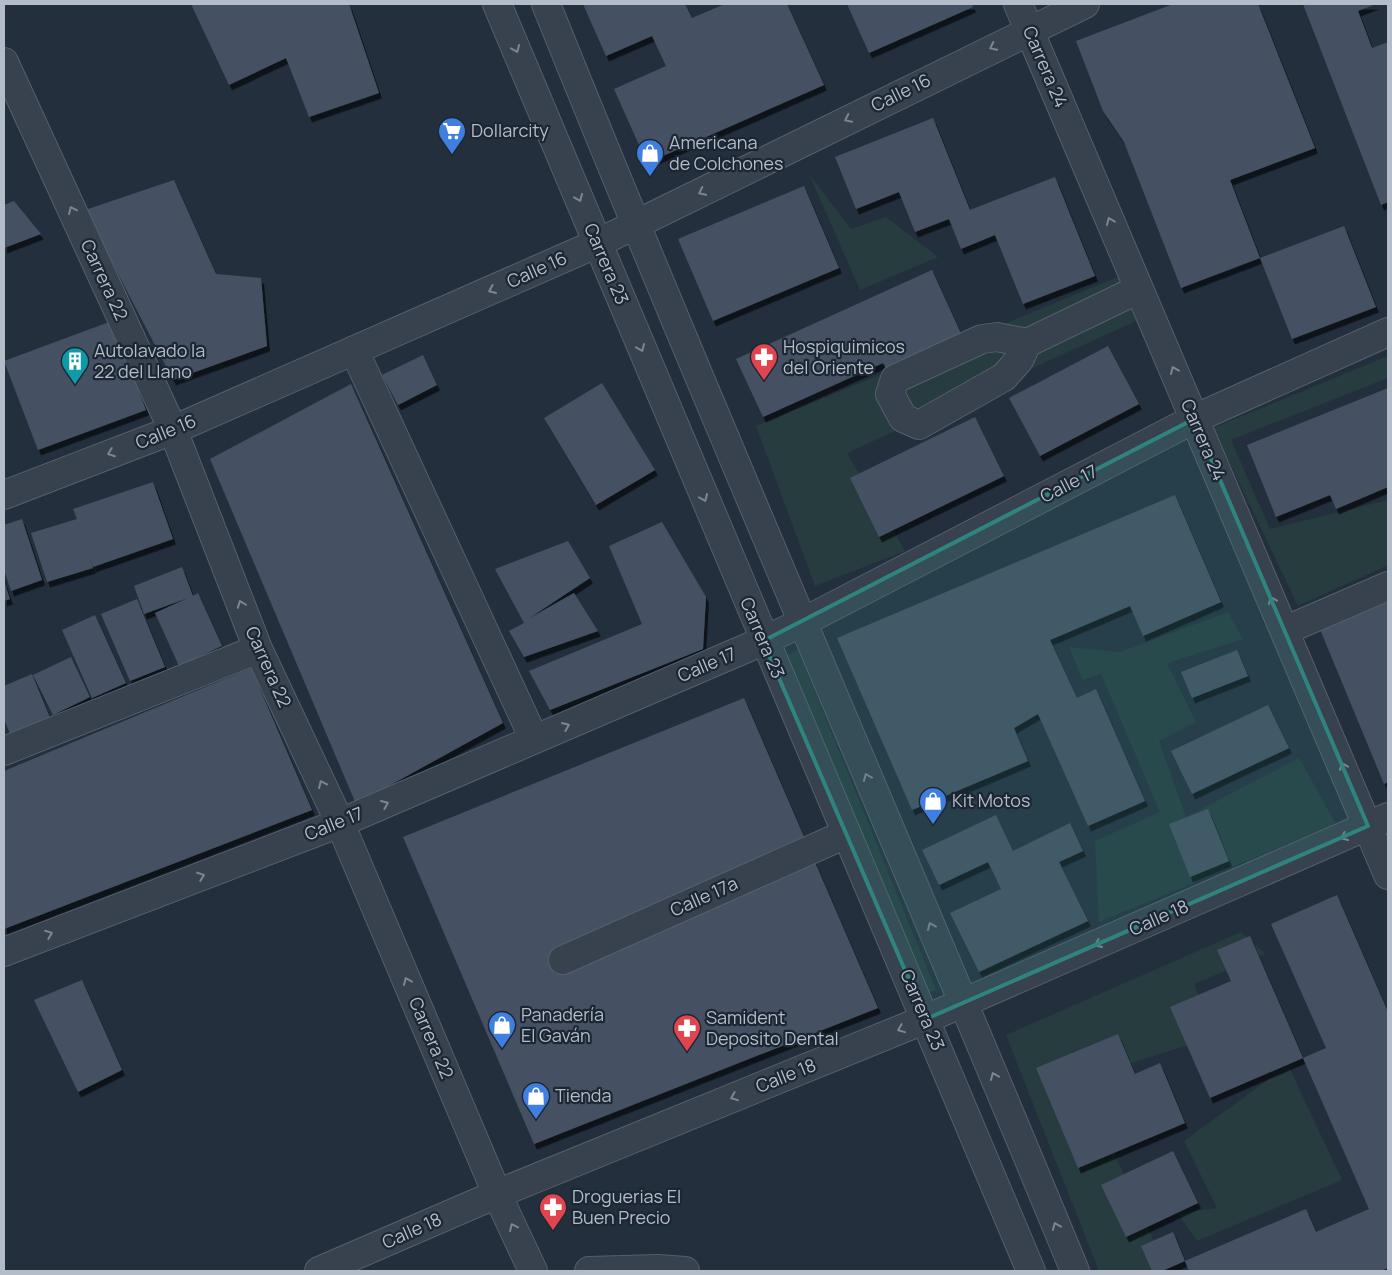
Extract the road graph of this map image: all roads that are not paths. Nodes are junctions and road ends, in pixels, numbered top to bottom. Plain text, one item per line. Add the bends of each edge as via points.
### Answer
1 (497, 4) edge
2 (546, 4) edge
3 (1018, 4) edge
4 (1085, 4) edge
5 (1030, 29) junction
6 (4, 62) edge
7 (635, 225) junction
8 (598, 243) junction
9 (1139, 290) junction
10 (1388, 332) edge
11 (1027, 343) dead end
12 (354, 350) junction
13 (1194, 419) junction
14 (173, 430) junction
15 (4, 495) edge
16 (1388, 586) edge
17 (802, 624) junction
18 (1286, 630) junction
19 (763, 641) junction
20 (258, 649) junction
21 (534, 740) junction
22 (4, 751) edge
23 (1378, 822) edge
24 (340, 823) junction
25 (846, 834) junction
26 (1388, 875) edge
27 (4, 952) edge
28 (563, 960) dead end
29 (964, 1003) junction
30 (926, 1019) junction
31 (497, 1194) junction
32 (319, 1271) edge
33 (533, 1271) edge
34 (589, 1271) edge
35 (685, 1271) edge
36 (1031, 1271) edge
37 (1075, 1271) edge

1 -> 8 street, Carrera 23
2 - 7 street
3 - 5 street, Carrera 24
4 - 5 street, Calle 16
5 -> 7 street, Calle 16
9 -> 5 street, Carrera 24
14 -> 6 street, Carrera 22
7 - 8 street, Calle 16
7 - 17 street
8 -> 12 street, Calle 16
8 -> 19 street, Carrera 23
9 - 11 street
13 -> 9 street, Carrera 24
10 - 13 street, Calle 17
12 - 14 street, Calle 16
12 - 21 street
13 - 17 street, Calle 17
18 -> 13 street, Carrera 24
14 -> 15 street, Calle 16
20 -> 14 street, Carrera 22
16 - 18 street
17 - 19 street, Calle 17
29 -> 17 street
23 -> 18 street, Carrera 24
21 -> 19 street, Calle 17
19 - 25 street, Carrera 23
20 - 22 street
24 -> 20 street, Carrera 22
24 -> 21 street, Calle 17
23 - 26 street, Carrera 24
23 -> 29 street, Calle 18
27 -> 24 street, Calle 17
31 -> 24 street, Carrera 22
25 - 28 street, Calle 17a
25 - 30 street, Carrera 23
29 - 30 street, Calle 18
37 -> 29 street
30 -> 31 street, Calle 18
30 - 36 street, Carrera 23
31 - 32 street, Calle 18
33 -> 31 street, Carrera 22
34 - 35 street

